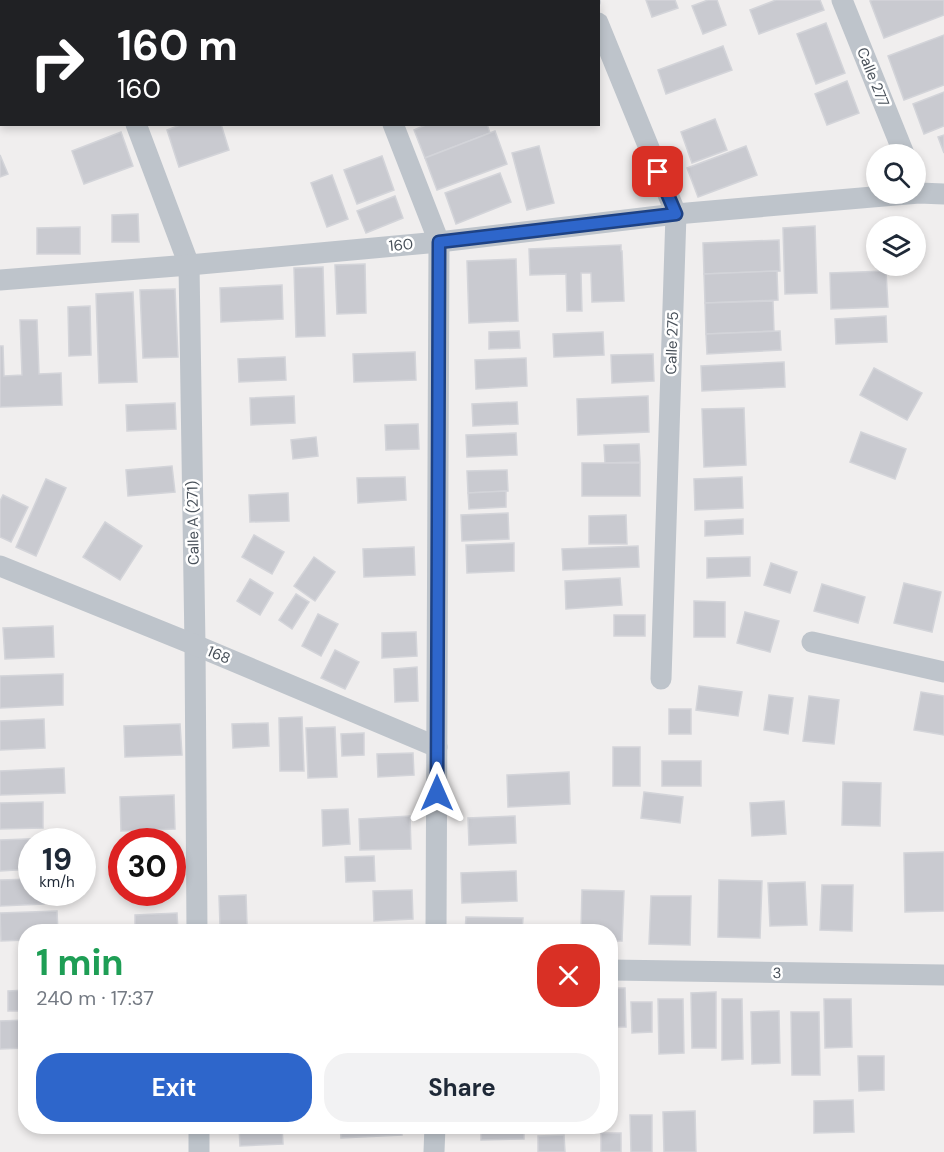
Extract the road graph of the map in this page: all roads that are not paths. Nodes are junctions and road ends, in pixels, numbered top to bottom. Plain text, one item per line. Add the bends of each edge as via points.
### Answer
1 (842, 0) edge
2 (600, 28) edge
3 (137, 126) edge
4 (394, 126) edge
5 (900, 144) edge
6 (926, 190) edge
7 (866, 194) edge
8 (944, 194) edge
9 (676, 214) junction
10 (439, 242) junction
11 (189, 264) junction
12 (0, 280) edge
13 (0, 566) edge
14 (812, 642) dead end
15 (195, 645) junction
16 (944, 672) edge
17 (661, 679) dead end
18 (437, 747) junction
19 (197, 924) edge
20 (436, 924) edge
21 (618, 970) edge
22 (944, 975) edge
23 (199, 1134) edge
24 (435, 1134) edge
25 (199, 1152) edge
26 (434, 1152) edge

1 - 5 street, Calle 277
2 - 9 street, Calle 275
3 - 11 street, Calle A (271)
4 - 10 street
6 - 8 street, 160
7 - 9 street, 160
9 - 10 street, 160
9 - 17 street, Calle 275
10 - 11 street, 160
10 - 18 street
11 - 12 street, 160
11 - 15 street, Calle A (271)
13 - 15 street, 168
14 - 16 street
15 - 18 street, 168
15 - 19 street, Calle A (271)
18 - 20 street
21 - 22 street, 3
23 - 25 street
24 - 26 street

